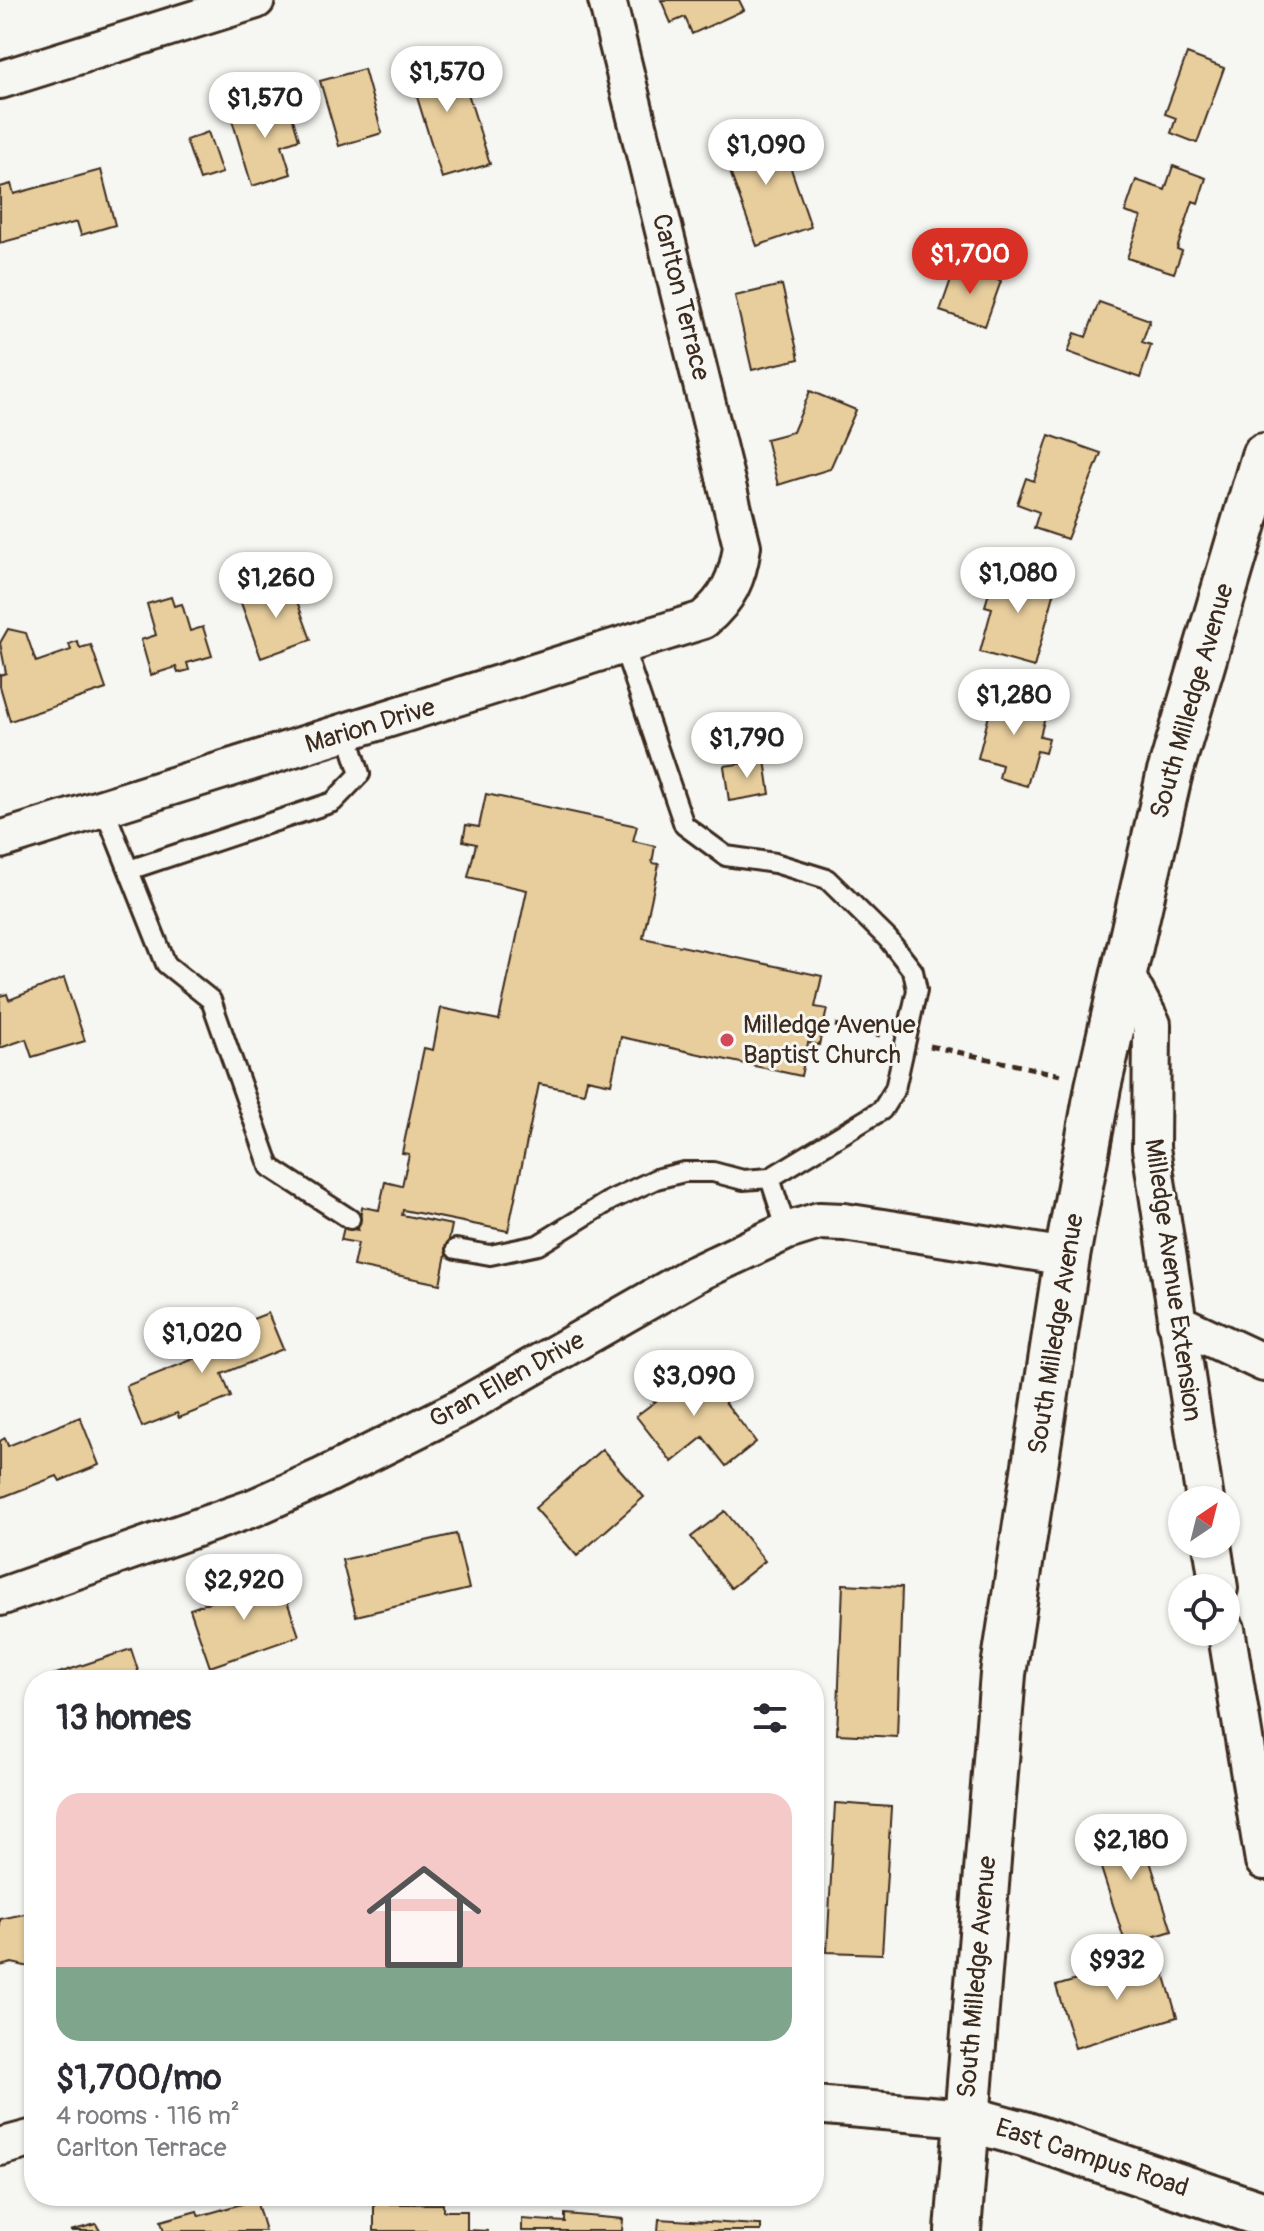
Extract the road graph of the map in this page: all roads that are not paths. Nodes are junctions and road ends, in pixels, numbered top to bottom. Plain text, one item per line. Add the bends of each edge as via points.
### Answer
1 (256, 0) edge
2 (607, 0) edge
3 (0, 80) edge
4 (1264, 456) edge
5 (729, 593) joint
6 (623, 646) junction
7 (347, 733) junction
8 (104, 808) junction
9 (0, 840) edge
10 (129, 870) junction
11 (1123, 970) junction
12 (770, 1178) junction
13 (350, 1219) dead end
14 (787, 1231) junction
15 (456, 1249) dead end
16 (1067, 1257) junction
17 (1176, 1322) junction
18 (1264, 1363) edge
19 (1203, 1486) edge
20 (0, 1597) edge
21 (1229, 1646) edge
22 (1264, 1861) edge
23 (824, 2106) edge
24 (965, 2118) junction
25 (24, 2141) edge
26 (0, 2147) edge
27 (1264, 2215) edge
28 (958, 2231) edge

1 - 3 street
2 - 5 street, Carlton Terrace via 742,546
4 - 11 main road, South Milledge Avenue via 1169,776
5 - 6 street, Marion Drive via 703,620
6 - 7 street, Marion Drive
6 - 12 lane via 684,825 726,856 775,863 827,879 913,971 917,990 891,1099 882,1110
7 - 8 street, Marion Drive
7 - 10 lane via 360,774 333,802
8 - 9 street, Marion Drive
8 - 10 lane
10 - 13 lane via 166,964 211,1000 270,1167
11 - 16 main road, South Milledge Avenue
11 - 17 street, Milledge Avenue Extension via 1152,1024 1151,1148
12 - 14 lane
12 - 15 lane via 684,1172 611,1200 538,1245 490,1255
14 - 16 street, Gran Ellen Drive via 819,1221 844,1222
14 - 20 street, Gran Ellen Drive via 695,1274 460,1408 320,1478 253,1508
16 - 24 main road, South Milledge Avenue via 1003,1674
17 - 18 street
17 - 19 street, Milledge Avenue Extension
21 - 22 street
23 - 24 street
24 - 27 main road, East Campus Road
24 - 28 main road, South Milledge Avenue
25 - 26 street

